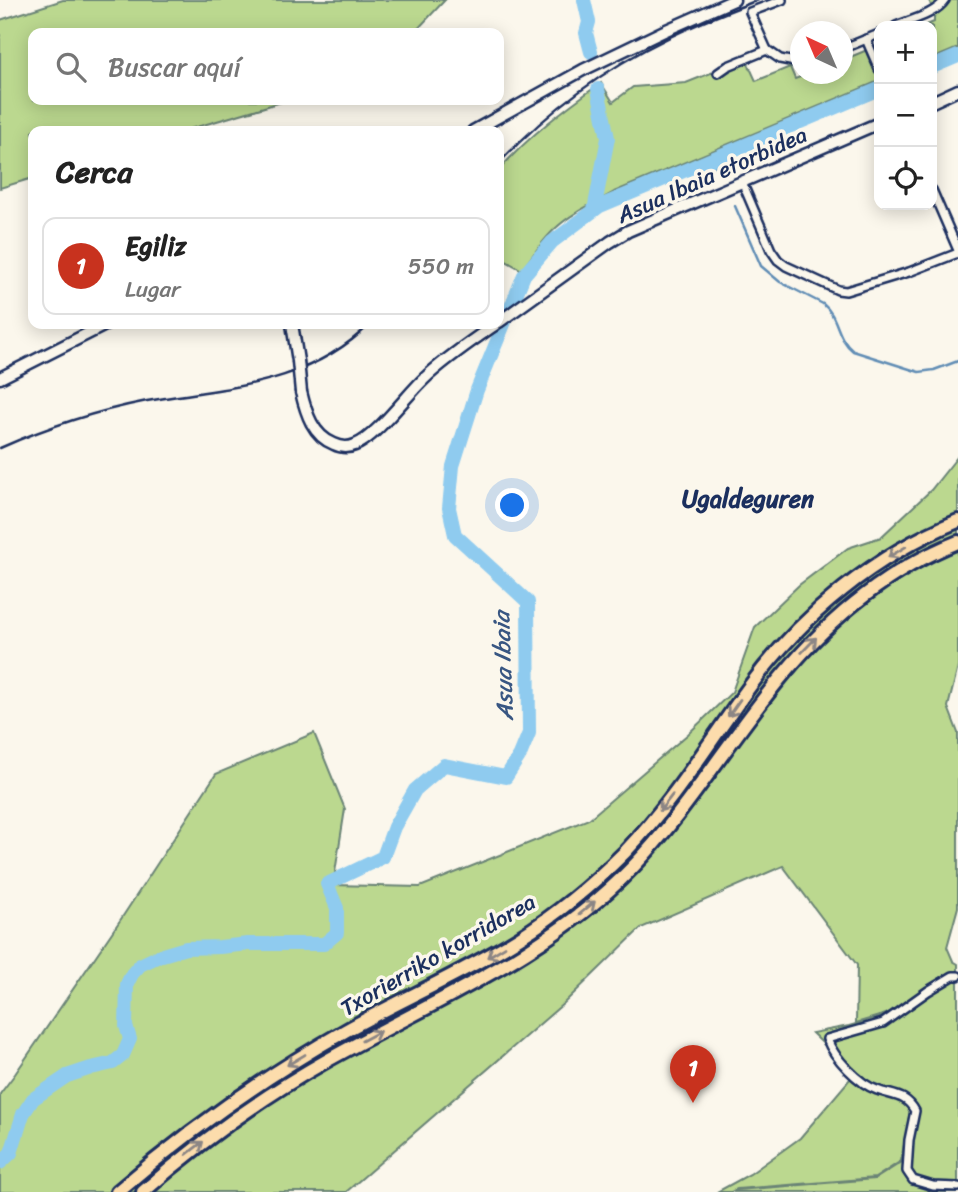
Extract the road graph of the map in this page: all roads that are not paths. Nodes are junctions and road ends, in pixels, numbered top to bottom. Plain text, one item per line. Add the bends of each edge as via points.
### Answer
1 (734, 0) edge
2 (782, 0) edge
3 (945, 0) edge
4 (907, 21) edge
5 (874, 36) edge
6 (866, 39) junction
7 (853, 44) edge
8 (767, 50) junction
9 (874, 57) edge
10 (790, 61) edge
11 (718, 73) dead end
12 (958, 90) edge
13 (937, 100) edge
14 (874, 125) edge
15 (483, 126) edge
16 (742, 182) junction
17 (937, 202) edge
18 (958, 251) edge
19 (504, 319) edge
20 (97, 329) edge
21 (293, 329) edge
22 (490, 329) edge
23 (0, 378) edge
24 (958, 521) edge
25 (958, 542) edge
26 (958, 976) edge
27 (958, 1187) edge
28 (117, 1192) edge
29 (143, 1192) edge

1 - 15 street via 593,65
2 - 8 street via 750,12
3 - 4 street
5 - 6 street
6 - 7 street
6 - 9 street
8 - 10 street
8 - 11 street
12 - 13 street
14 - 16 street, Asua Ibaia etorbidea
16 - 18 street via 778,260 838,290 846,292 897,276
16 - 19 street, Asua Ibaia etorbidea via 628,232
17 - 18 street
20 - 23 street
21 - 22 street, Asua Ibaia etorbidea, bridge via 308,416 323,439 340,447 354,446 371,435 421,382
24 -> 28 highway, Txorierriko korridorea via 868,570 804,624 751,685 659,813 624,853 575,897 487,957 266,1078
29 -> 25 highway, Txorierriko korridorea via 275,1092 495,971 572,921 654,843 770,690 817,637 886,580
26 - 27 street via 883,1023 827,1039 846,1067 875,1090 911,1102 915,1111 907,1171 914,1180

